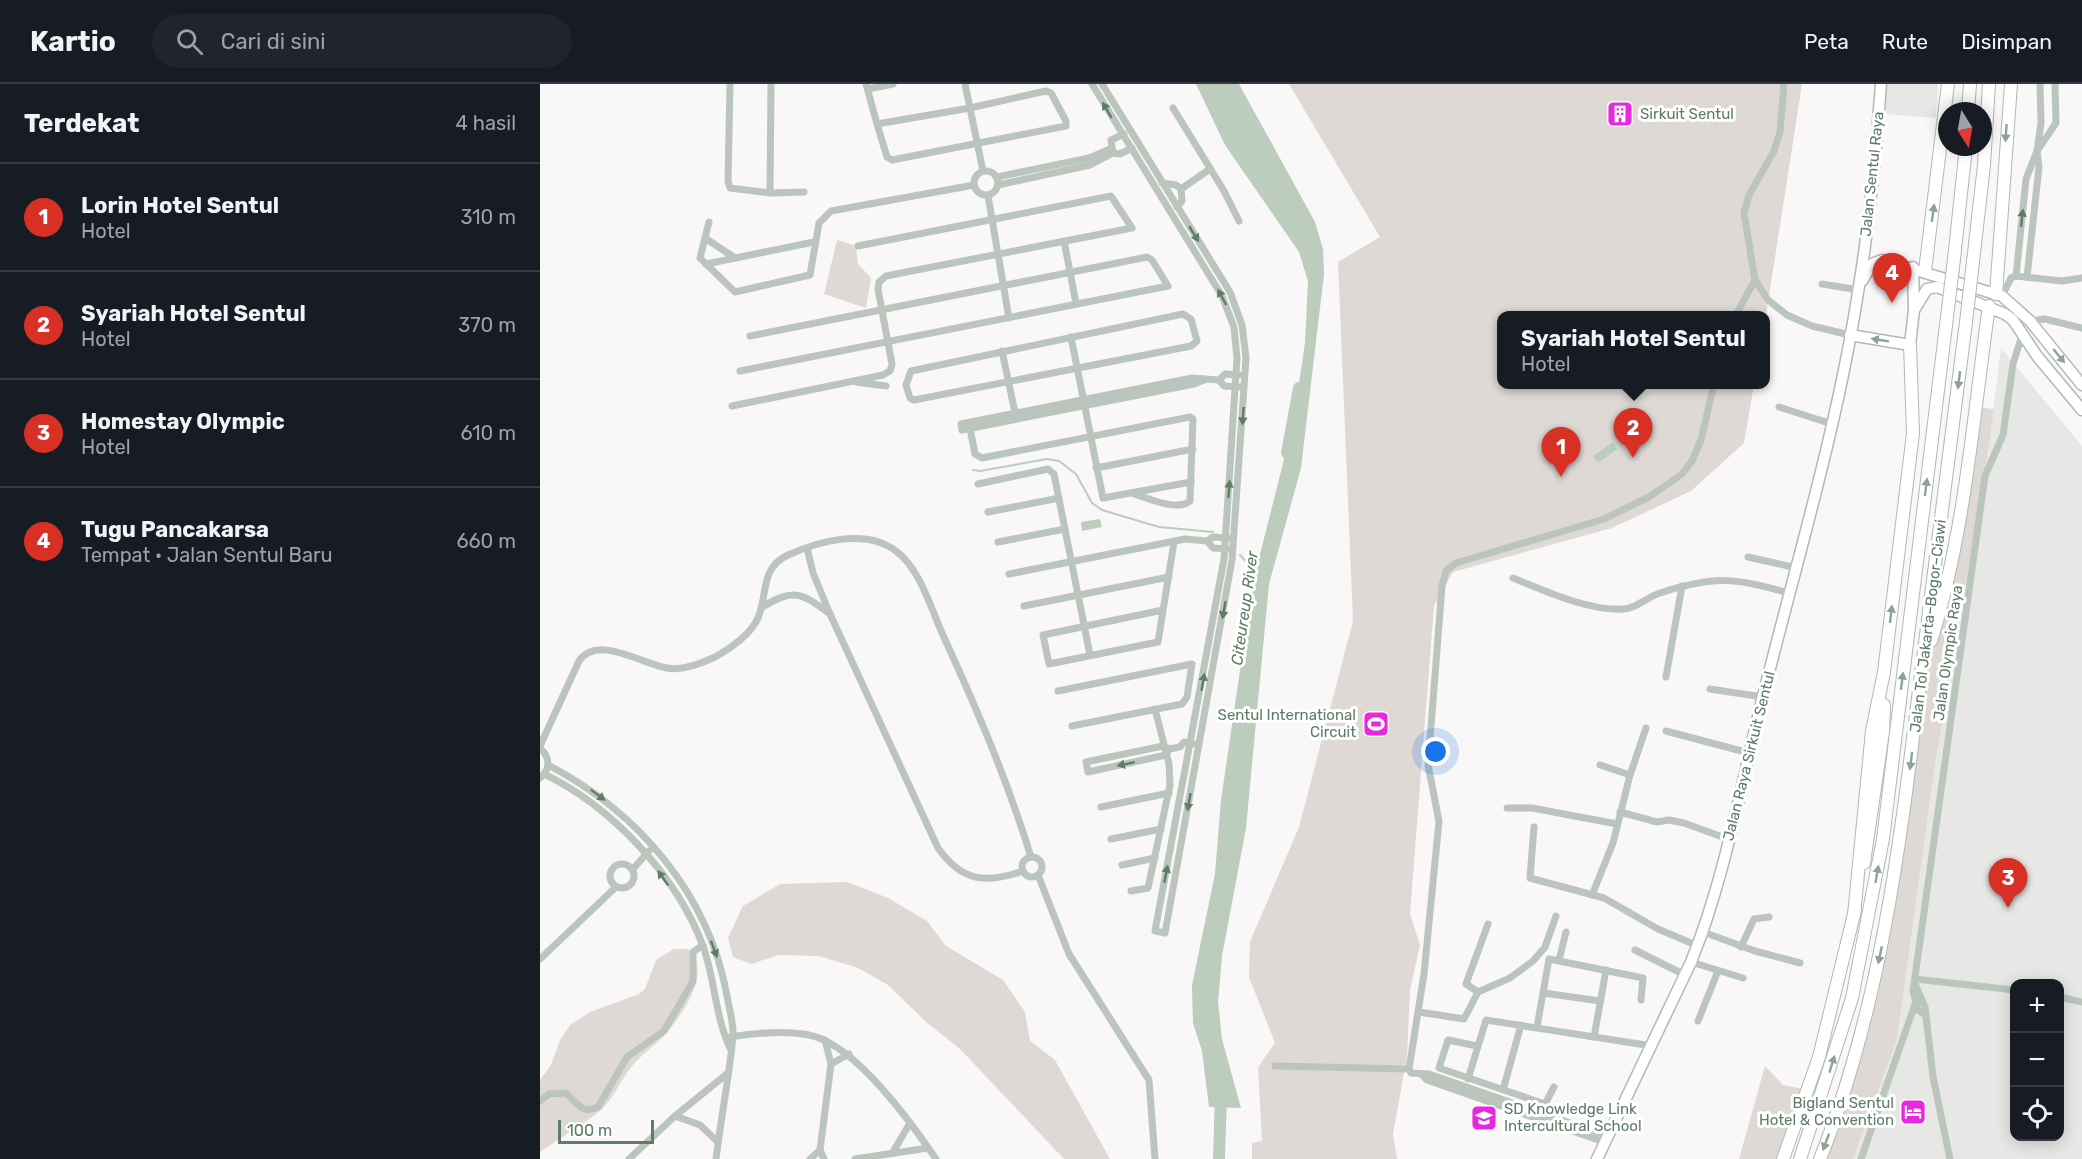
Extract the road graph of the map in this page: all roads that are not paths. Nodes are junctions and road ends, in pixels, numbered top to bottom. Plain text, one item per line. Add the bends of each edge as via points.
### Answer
1 (730, 84) edge
2 (771, 84) edge
3 (893, 84) edge
4 (965, 84) edge
5 (1092, 84) edge
6 (1102, 84) edge
7 (1784, 84) edge
8 (1881, 84) edge
9 (1948, 84) edge
10 (1970, 84) edge
11 (1989, 84) edge
12 (2011, 84) edge
13 (2040, 84) edge
14 (2055, 84) edge
15 (867, 87) edge
16 (1969, 102) edge
17 (970, 108) junction
18 (1173, 108) dead end
19 (877, 124) junction
20 (1129, 132) junction
21 (1121, 135) junction
22 (978, 145) junction
23 (1137, 145) junction
24 (1130, 149) junction
25 (1112, 151) junction
26 (2037, 151) junction
27 (1964, 156) edge
28 (1210, 169) junction
29 (983, 171) junction
30 (997, 181) junction
31 (1162, 183) junction
32 (974, 185) junction
33 (1181, 189) junction
34 (804, 192) dead end
35 (770, 193) junction
36 (988, 196) junction
37 (1177, 207) junction
38 (992, 221) junction
39 (1239, 221) dead end
40 (709, 222) dead end
41 (705, 238) junction
42 (1064, 241) junction
43 (814, 242) junction
44 (858, 246) dead end
45 (998, 254) junction
46 (735, 258) junction
47 (706, 264) junction
48 (1919, 269) junction
49 (1070, 272) junction
50 (2016, 276) junction
51 (2027, 278) junction
52 (2082, 278) edge
53 (1755, 280) junction
54 (1822, 284) dead end
55 (1004, 286) junction
56 (1859, 288) junction
57 (1999, 295) junction
58 (1076, 303) junction
59 (1989, 306) junction
60 (882, 308) junction
61 (1914, 310) junction
62 (1737, 311) edge
63 (1009, 318) junction
64 (2030, 321) junction
65 (2082, 328) edge
66 (1850, 335) junction
67 (2022, 335) junction
68 (750, 336) dead end
69 (1071, 337) junction
70 (889, 340) junction
71 (1910, 345) junction
72 (1002, 351) junction
73 (1077, 368) junction
74 (740, 371) dead end
75 (1236, 375) junction
76 (1245, 376) junction
77 (1219, 380) junction
78 (849, 381) junction
79 (1008, 382) junction
80 (2082, 385) edge
81 (886, 386) dead end
82 (1236, 386) junction
83 (1245, 387) junction
84 (1713, 389) edge
85 (1084, 402) junction
86 (732, 405) dead end
87 (1779, 407) dead end
88 (2082, 410) edge
89 (1015, 416) junction
90 (1832, 424) junction
91 (1090, 437) junction
92 (1193, 449) junction
93 (1096, 468) junction
94 (1191, 482) junction
95 (978, 484) dead end
96 (1134, 494) junction
97 (1059, 498) junction
98 (988, 512) dead end
99 (1065, 529) junction
100 (1225, 538) junction
101 (1234, 539) junction
102 (1208, 541) junction
103 (998, 542) dead end
104 (1174, 542) junction
105 (807, 548) junction
106 (1224, 549) junction
107 (1233, 549) junction
108 (1748, 556) dead end
109 (1071, 562) junction
110 (1797, 568) junction
111 (1009, 574) dead end
112 (1168, 577) junction
113 (1513, 578) dead end
114 (1682, 586) junction
115 (1789, 593) junction
116 (1078, 595) junction
117 (1024, 606) dead end
118 (761, 608) junction
119 (1163, 610) junction
120 (830, 614) junction
121 (1084, 626) junction
122 (1090, 655) junction
123 (1922, 670) junction
124 (1666, 677) dead end
125 (1710, 689) dead end
126 (1058, 691) dead end
127 (1763, 697) junction
128 (1155, 709) junction
129 (1072, 726) dead end
130 (1646, 728) dead end
131 (1666, 731) dead end
132 (1191, 744) junction
133 (1200, 745) junction
134 (540, 747) edge
135 (1180, 747) junction
136 (1166, 750) junction
137 (1189, 753) junction
138 (1749, 753) junction
139 (1198, 755) junction
140 (548, 765) junction
141 (1600, 765) dead end
142 (1630, 775) junction
143 (542, 776) edge
144 (1169, 793) junction
145 (1101, 807) dead end
146 (1507, 808) dead end
147 (1620, 812) junction
148 (1617, 824) junction
149 (1534, 826) dead end
150 (1161, 829) junction
151 (1111, 838) dead end
152 (1728, 839) junction
153 (654, 847) junction
154 (646, 854) junction
155 (1031, 856) junction
156 (1155, 858) junction
157 (1122, 865) dead end
158 (633, 869) junction
159 (1023, 871) junction
160 (1038, 875) junction
161 (616, 887) junction
162 (1131, 891) dead end
163 (1592, 895) junction
164 (1556, 916) dead end
165 (1769, 917) dead end
166 (1488, 924) dead end
167 (1566, 932) dead end
168 (1703, 932) junction
169 (703, 945) junction
170 (1698, 946) junction
171 (1740, 946) junction
172 (1635, 950) dead end
173 (540, 959) edge
174 (1559, 960) junction
175 (1691, 962) junction
176 (1800, 963) dead end
177 (1606, 970) junction
178 (1718, 971) junction
179 (1685, 975) junction
180 (1743, 978) dead end
181 (1915, 981) junction
182 (2010, 990) edge
183 (1478, 992) junction
184 (1544, 993) junction
185 (2064, 998) edge
186 (1641, 1000) dead end
187 (1600, 1001) junction
188 (2082, 1002) edge
189 (1915, 1004) junction
190 (1419, 1012) junction
191 (1924, 1014) junction
192 (1698, 1021) dead end
193 (1521, 1025) junction
194 (1537, 1028) junction
195 (733, 1036) junction
196 (1594, 1036) junction
197 (725, 1038) junction
198 (825, 1040) junction
199 (1477, 1046) junction
200 (1652, 1046) junction
201 (730, 1048) junction
202 (849, 1054) junction
203 (831, 1064) junction
204 (1275, 1066) dead end
205 (1409, 1069) junction
206 (728, 1073) junction
207 (1468, 1079) junction
208 (1554, 1087) dead end
209 (1503, 1090) junction
210 (540, 1101) edge
211 (675, 1116) junction
212 (910, 1124) junction
213 (1606, 1139) junction
214 (718, 1143) junction
215 (928, 1148) junction
216 (820, 1150) junction
217 (893, 1152) junction
218 (629, 1159) edge
219 (716, 1159) edge
220 (810, 1159) edge
221 (824, 1159) edge
222 (855, 1159) edge
223 (936, 1159) edge
224 (1155, 1159) edge
225 (1597, 1159) edge
226 (1783, 1159) edge
227 (1800, 1159) edge
228 (1820, 1159) edge
229 (1861, 1159) edge
230 (1950, 1159) edge

1 - 35 street via 728,185 733,190
2 - 35 street
3 - 15 street
4 - 17 street
21 -> 5 street
6 - 20 street
7 - 53 street via 1780,132 1744,213
8 - 56 main road, Jalan Sentul Raya
48 -> 9 highway
10 - 16 highway
11 -> 123 highway, Jalan Tol Jakarta–Bogor–Ciawi, bridge via 1973,262
12 -> 57 highway
13 - 26 street
14 - 26 street via 2056,123
15 - 19 street
17 - 19 street
17 - 22 street
17 - 22 street via 1046,91 1051,93 1066,121 1066,126
18 - 28 street
19 - 22 street via 887,157 892,160
20 - 21 street
20 - 23 street
21 - 24 street
21 - 25 street via 1111,140
22 - 29 street
23 - 24 street
23 - 31 street
24 - 25 street via 1120,154
75 -> 24 street via 1234,327 1222,296
25 - 30 street via 1090,161
50 -> 26 street via 2026,179
26 - 51 street via 2039,167
227 -> 27 highway, Jalan Tol Jakarta–Bogor–Ciawi, bridge via 1852,998 1883,839
28 - 33 street
28 - 39 street
29 - 30 street via 991,172
29 - 32 street via 976,175
30 - 36 street via 995,192
31 - 33 street via 1176,184
31 - 37 street
32 - 36 street via 980,195
32 - 43 street via 831,211 819,223
33 - 37 street via 1182,201
34 - 35 street
36 - 38 street
37 -> 76 street via 1237,308 1245,343
38 - 42 street via 1111,196 1132,228
38 - 44 street
38 - 45 street
40 - 41 street
41 - 46 street
41 - 47 street via 699,258
42 - 45 street
42 - 49 street
43 - 46 street
43 - 47 street via 810,275 735,292
45 - 55 street
45 - 60 street via 886,276 878,289
46 - 47 street
48 - 56 main road via 1882,260 1872,264
48 - 57 main road
48 - 61 main road
49 - 55 street
49 - 58 street
49 - 58 street via 1147,257 1168,286
50 - 51 street
50 - 57 street
51 - 52 street via 2069,282
53 - 62 street
53 - 66 street via 1768,300 1787,315 1805,324
54 - 56 street
55 - 60 street
55 - 63 street
56 - 66 main road, Jalan Sentul Raya
57 - 64 main road
58 - 63 street
59 - 61 main road via 1937,287 1927,289
59 - 67 main road via 2013,320
59 - 123 highway via 1968,474 1943,602
60 - 68 street
60 - 70 street
61 - 71 main road
63 - 70 street
64 - 65 street via 2045,319
64 -> 80 main road
71 -> 66 main road
66 - 90 main road, Jalan Raya Sirkuit Sentul
67 - 88 main road
67 - 181 street, Jalan Olympic Raya via 2013,364 2004,435 1985,476
69 - 72 street
69 - 73 street
69 - 73 street via 1183,314 1191,319 1197,341 1191,346
70 - 74 street
70 - 78 street via 890,371
226 -> 71 highway via 1820,1057 1854,915 1872,731 1884,672 1913,433
72 - 79 street
72 - 79 street via 911,370 906,385 914,400
73 - 79 street
73 - 85 street
75 - 76 street
75 - 77 street via 1225,374
75 - 82 street
76 - 83 street
77 - 82 street via 1224,386
77 - 85 street via 1192,378
78 - 81 street
78 - 86 street
79 - 89 street
82 - 83 street
100 -> 82 street
83 -> 101 street
84 - 190 street via 1692,461 1682,474 1658,491 1604,519 1456,563 1446,571 1428,765 1439,821
85 - 89 street
85 - 91 street
87 - 90 street
89 - 91 street via 970,428 975,454 982,458
90 - 110 main road, Jalan Raya Sirkuit Sentul
91 - 92 street via 1190,417 1195,423
91 - 93 street
92 - 93 street
92 - 94 street
93 - 96 street via 1103,498
94 - 96 street
94 - 96 street via 1187,504 1159,502
95 - 97 street via 1048,469 1054,474
97 - 98 street
97 - 99 street
99 - 103 street
99 - 109 street
100 - 101 street
100 - 102 street via 1213,537
100 - 106 street
101 - 107 street
102 - 104 street
102 - 106 street via 1213,548
104 - 109 street
104 - 112 street
105 - 118 street via 771,568
105 - 120 street
105 - 155 street via 835,540 872,540 895,550 911,568 990,737
106 - 107 street
132 -> 106 street
107 -> 133 street
108 - 110 street
109 - 111 street
109 - 116 street
110 - 115 main road, Jalan Raya Sirkuit Sentul
112 - 116 street
112 - 119 street
113 - 114 street via 1569,599 1618,609
114 - 115 street via 1725,579
114 - 124 street
115 - 127 main road, Jalan Raya Sirkuit Sentul
116 - 117 street
116 - 121 street
118 - 120 street via 784,595 800,594
118 - 134 street via 744,635 726,650 698,664 669,669 600,649 587,652 579,661
119 - 121 street
119 - 122 street via 1158,642
120 - 159 street via 942,854 959,869 980,879 997,879
121 - 122 street
121 - 122 street via 1043,635 1049,664
123 -> 228 highway, Jalan Tol Jakarta–Bogor–Ciawi via 1901,836 1869,1008
125 - 127 street
126 - 128 street via 1192,664 1185,702
127 - 138 main road, Jalan Raya Sirkuit Sentul
128 - 129 street
128 - 136 street
130 - 142 street
131 - 138 street
132 - 133 street
132 - 135 street via 1184,742
132 - 137 street
133 - 139 street
134 - 140 street
135 - 136 street
135 - 137 street
136 -> 136 street via 1088,772 1086,762
136 - 144 street via 1171,775
137 - 139 street
139 -> 137 street via 1165,933 1155,932
138 - 152 main road, Jalan Raya Sirkuit Sentul
140 - 143 street
140 -> 153 street via 593,791
141 - 142 street
142 - 147 street
143 - 154 street via 568,787 604,811
144 - 145 street
144 - 150 street
146 - 148 street via 1532,808
147 - 148 street
147 - 152 street via 1657,822 1684,823
148 - 163 street
149 - 163 street via 1530,878
150 - 151 street
150 - 156 street
152 - 168 main road, Jalan Raya Sirkuit Sentul
153 - 154 street
153 -> 195 street via 679,879 705,926 725,986
154 - 158 street
169 -> 154 street
155 - 159 street via 1024,860
155 - 160 street via 1042,865
156 - 157 street
156 - 162 street via 1148,888
158 - 161 street via 632,884
158 - 161 street via 625,863 613,867 610,880
159 - 160 street via 1031,877
160 - 224 street via 1070,954 1149,1080
161 - 173 street
163 - 170 street
164 - 183 street via 1545,946 1533,961 1510,978
165 - 171 street via 1754,919
166 - 183 street via 1466,984
167 - 174 street
168 - 170 main road, Jalan Raya Sirkuit Sentul
168 - 171 street
169 - 197 street
169 - 210 street via 693,951 693,981 664,1031 627,1057 598,1107 585,1110 566,1093 557,1092
170 - 175 main road, Jalan Raya Sirkuit Sentul
171 - 176 street
172 - 179 street
174 - 177 street
174 - 184 street via 1547,961
175 - 178 street
175 - 179 main road, Jalan Raya Sirkuit Sentul
177 - 186 street via 1643,978
177 - 187 street
178 - 180 street
178 - 192 street
179 - 200 main road, Jalan Raya Sirkuit Sentul
181 - 182 street
181 - 189 street, Jalan Olympic Raya
181 - 191 street, Jalan Olympic Raya
183 - 190 street via 1464,1019
184 - 187 street
184 - 194 street
185 - 188 street
187 - 196 street
189 - 191 street
189 - 229 street, Jalan Olympic Raya
190 - 205 street
191 - 230 street, Jalan Olympic Raya
193 - 194 street
193 - 199 street via 1486,1020
193 - 209 street
194 - 196 street
195 - 197 street
195 - 198 street via 776,1033
195 - 201 street
196 - 200 street
197 - 201 street
198 - 202 street
198 - 203 street
199 - 207 street
199 - 207 street via 1448,1040 1439,1064 1442,1070
200 - 213 main road, Jalan Raya Sirkuit Sentul
201 - 206 street
202 - 203 street
202 - 212 street
203 - 216 street
204 - 205 street
205 - 213 street via 1411,1073 1429,1074
206 - 211 street
206 - 214 street
207 - 209 street
208 - 209 street via 1545,1104
211 - 214 street via 700,1125
211 - 218 street
212 - 215 street
212 - 217 street
213 - 225 main road, Jalan Raya Sirkuit Sentul
214 - 219 street
215 - 217 street
215 - 223 street
216 - 220 street
216 - 221 street
217 - 222 street

